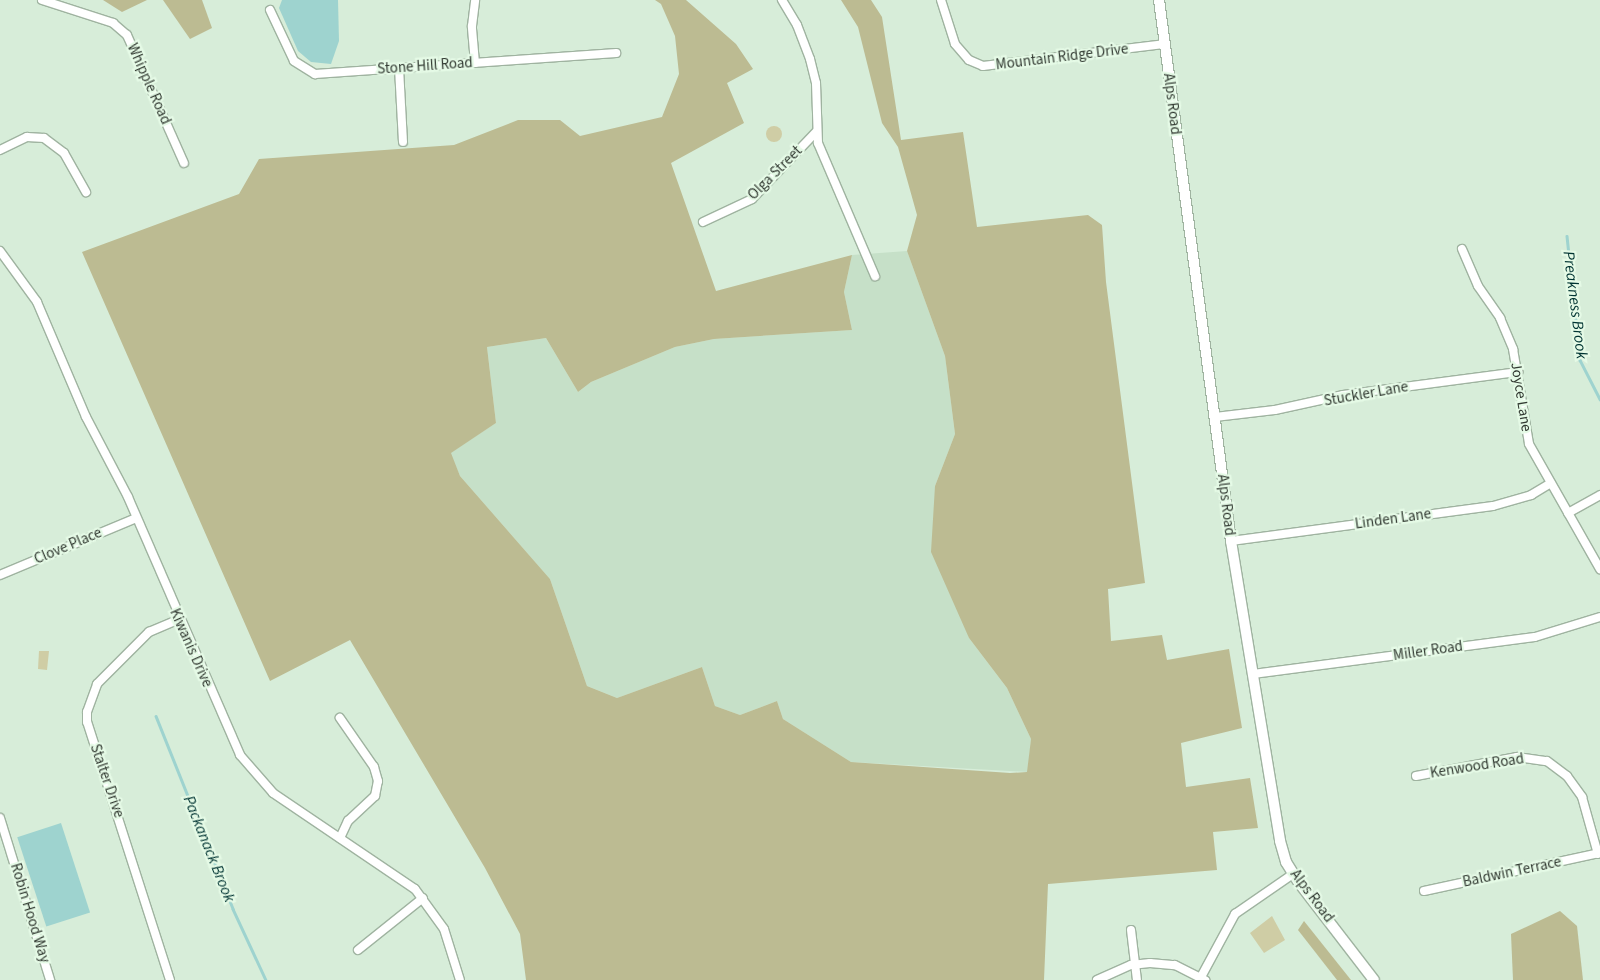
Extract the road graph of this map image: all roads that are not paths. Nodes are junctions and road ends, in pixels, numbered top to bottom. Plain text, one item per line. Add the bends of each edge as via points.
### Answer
1 (42, 0) edge
2 (475, 0) edge
3 (782, 0) edge
4 (941, 0) edge
5 (1159, 0) edge
6 (270, 10) dead end
7 (1164, 44) junction
8 (616, 53) dead end
9 (475, 63) junction
10 (398, 68) junction
11 (816, 132) junction
12 (403, 142) dead end
13 (0, 150) edge
14 (184, 163) dead end
15 (86, 192) dead end
16 (703, 222) dead end
17 (1462, 249) dead end
18 (0, 251) edge
19 (875, 276) dead end
20 (1518, 372) junction
21 (1214, 417) junction
22 (1551, 482) junction
23 (1600, 495) edge
24 (1568, 513) junction
25 (136, 518) junction
26 (1231, 542) junction
27 (1600, 569) edge
28 (0, 575) edge
29 (1600, 617) edge
30 (179, 619) junction
31 (1253, 674) junction
32 (340, 718) dead end
33 (1416, 776) dead end
34 (0, 818) edge
35 (340, 838) junction
36 (1599, 853) edge
37 (1293, 874) junction
38 (1424, 891) dead end
39 (423, 898) junction
40 (1131, 930) dead end
41 (358, 950) dead end
42 (1135, 964) junction
43 (1203, 979) edge
44 (50, 980) edge
45 (170, 980) edge
46 (460, 980) edge
47 (1096, 980) edge
48 (1137, 980) edge
49 (1374, 980) edge

1 - 14 street, Whipple Road via 113,23 127,35
2 - 9 street via 472,26
3 - 11 street via 797,25 810,58 818,110
4 - 7 street, Mountain Ridge Drive via 954,44 969,60 983,66
5 - 7 main road, Alps Road
6 - 10 street, Stone Hill Road via 288,53 307,72
7 - 21 main road, Alps Road
8 - 9 street, Stone Hill Road
9 - 10 street, Stone Hill Road
10 - 12 street
11 - 16 street, Olga Street via 752,199
11 - 19 street
13 - 15 street via 27,137 44,138 64,154
17 - 20 street, Joyce Lane via 1478,286 1507,334
18 - 25 street, Kiwanis Drive via 37,302 86,417
20 - 21 street, Stuckler Lane via 1343,395 1275,410
20 - 22 street, Joyce Lane via 1526,434
21 - 26 main road, Alps Road
22 - 24 street, Joyce Lane
22 - 26 street, Linden Lane via 1531,495 1493,506
23 - 24 street
24 - 27 street, Joyce Lane
25 - 28 street, Clove Place
25 - 30 street, Kiwanis Drive
26 - 31 main road, Alps Road
29 - 31 street, Miller Road via 1535,637
30 - 35 street, Kiwanis Drive via 231,738 252,771 287,804
30 - 45 street, Stalter Drive via 149,632 97,684 87,712 87,722
31 - 37 main road, Alps Road via 1280,841
32 - 35 street via 374,767 378,781 375,796 348,821
33 - 36 street, Kenwood Road via 1517,756 1547,761 1567,776 1582,798
34 - 44 street, Robin Hood Way
35 - 39 street, Kiwanis Drive via 401,877
36 - 38 street, Baldwin Terrace
37 - 43 street via 1235,914
37 - 49 main road, Alps Road
39 - 41 street
39 - 46 street, Kiwanis Drive via 444,929
40 - 42 street
42 - 43 street via 1175,965
42 - 47 street
42 - 48 street

